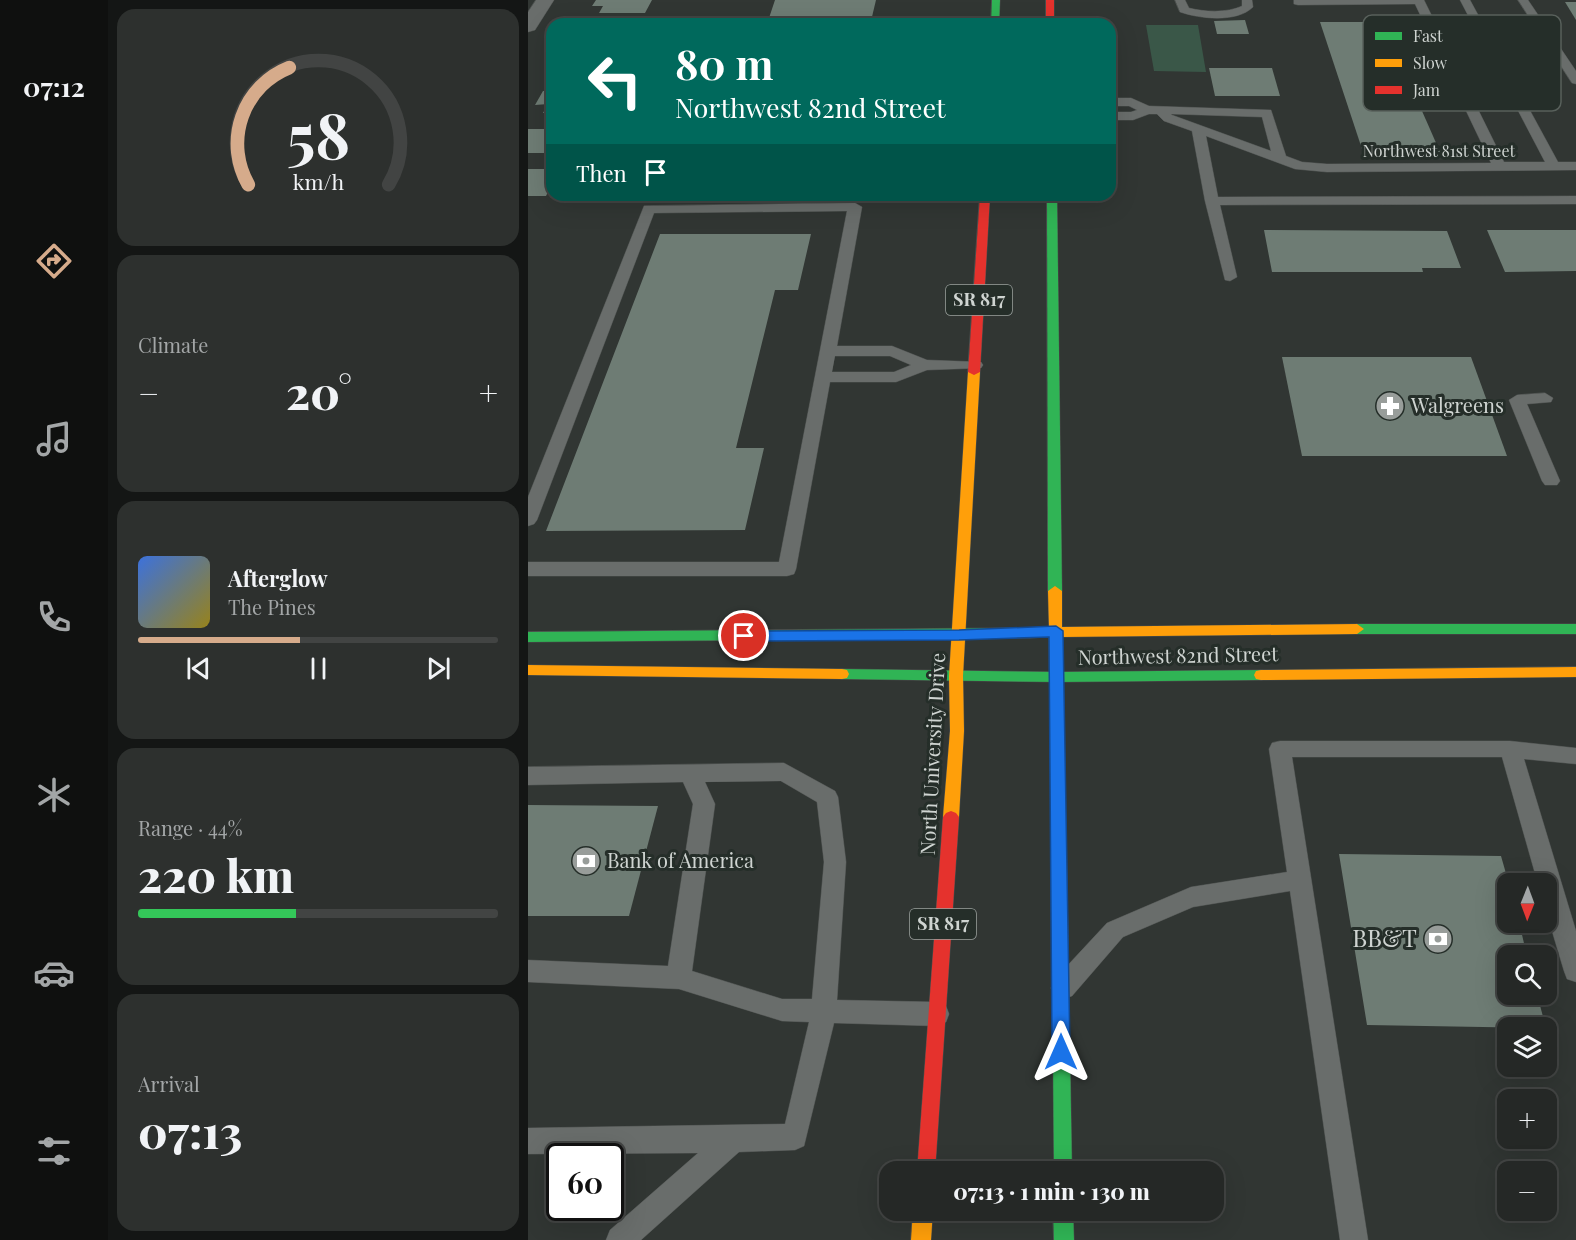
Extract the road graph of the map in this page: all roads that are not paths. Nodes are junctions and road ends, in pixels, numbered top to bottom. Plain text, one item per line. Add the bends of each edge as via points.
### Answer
1 (545, 0) edge
2 (996, 0) edge
3 (1050, 0) edge
4 (1180, 0) edge
5 (1247, 0) edge
6 (1465, 0) edge
7 (1523, 0) edge
8 (1418, 1) edge
9 (1298, 2) dead end
10 (1425, 15) edge
11 (1473, 15) edge
12 (1533, 15) edge
13 (994, 18) edge
14 (1050, 18) edge
15 (528, 26) edge
16 (1561, 57) edge
17 (1576, 80) edge
18 (1116, 102) edge
19 (1154, 111) junction
20 (1472, 111) edge
21 (1525, 111) edge
22 (1116, 116) edge
23 (1198, 128) junction
24 (1280, 159) junction
25 (1554, 166) junction
26 (1576, 166) edge
27 (1500, 167) junction
28 (1576, 200) edge
29 (985, 201) edge
30 (1052, 201) edge
31 (1212, 201) junction
32 (1230, 277) dead end
33 (829, 351) junction
34 (925, 365) junction
35 (975, 365) junction
36 (824, 377) junction
37 (1545, 398) dead end
38 (1551, 481) dead end
39 (528, 520) edge
40 (528, 569) edge
41 (1576, 629) edge
42 (1056, 631) junction
43 (959, 635) junction
44 (528, 637) edge
45 (528, 670) edge
46 (1576, 672) edge
47 (957, 676) junction
48 (1058, 677) junction
49 (1510, 749) junction
50 (1576, 756) edge
51 (690, 774) junction
52 (528, 776) edge
53 (1299, 880) junction
54 (528, 971) edge
55 (1576, 971) edge
56 (679, 978) junction
57 (1061, 990) junction
58 (824, 1011) junction
59 (937, 1014) junction
60 (734, 1139) junction
61 (528, 1141) edge
62 (927, 1161) edge
63 (1063, 1161) edge
64 (922, 1221) edge
65 (1064, 1221) edge
66 (620, 1240) edge
67 (921, 1240) edge
68 (1064, 1240) edge
69 (1354, 1240) edge

1 - 15 street
2 - 13 main road
3 - 14 main road
4 - 5 lane via 1184,10 1200,14 1242,12 1248,7
6 - 11 lane, Northwest 81st Street
7 - 12 lane
8 - 9 lane
8 - 10 lane
16 - 17 lane
18 - 19 lane, Northwest 81st Street via 1131,102
19 - 22 lane
19 - 23 lane, Northwest 81st Street
19 - 24 lane via 1267,113
20 - 27 lane
21 - 25 lane, Northwest 81st Street
23 - 24 lane, Northwest 81st Street
23 - 31 lane
24 - 27 lane, Northwest 81st Street via 1300,166 1327,168
25 - 26 lane
25 - 27 lane, Northwest 81st Street
28 - 31 lane
29 - 35 main road, North University Drive / SR 817
30 - 42 main road
31 - 32 lane
33 - 34 lane via 892,351
33 - 36 lane
33 - 39 lane via 855,207 649,209
34 - 35 lane
34 - 36 lane via 896,377
35 - 43 main road, North University Drive / SR 817
36 - 40 lane via 787,569
37 - 38 lane via 1517,400
41 - 42 main road, Northwest 82nd Street
42 - 43 main road, Northwest 82nd Street
42 - 48 main road
43 - 44 main road, Northwest 82nd Street
43 - 47 main road, North University Drive / SR 817
45 - 47 main road, Northwest 82nd Street
46 - 48 main road, Northwest 82nd Street
47 - 48 main road, Northwest 82nd Street
47 - 59 main road, North University Drive / SR 817 via 957,730
48 - 57 main road
49 - 50 lane
49 - 53 lane via 1280,749
49 - 55 lane
51 - 52 lane
51 - 56 lane via 704,804
51 - 58 lane via 784,772 827,797 835,862
53 - 57 lane via 1191,897 1115,930
53 - 69 lane
54 - 56 lane
56 - 58 lane via 782,1010
57 - 63 main road
58 - 59 lane
58 - 60 lane via 795,1137
59 - 62 main road, North University Drive / SR 817
60 - 61 lane
60 - 66 lane
64 - 67 main road
65 - 68 main road

